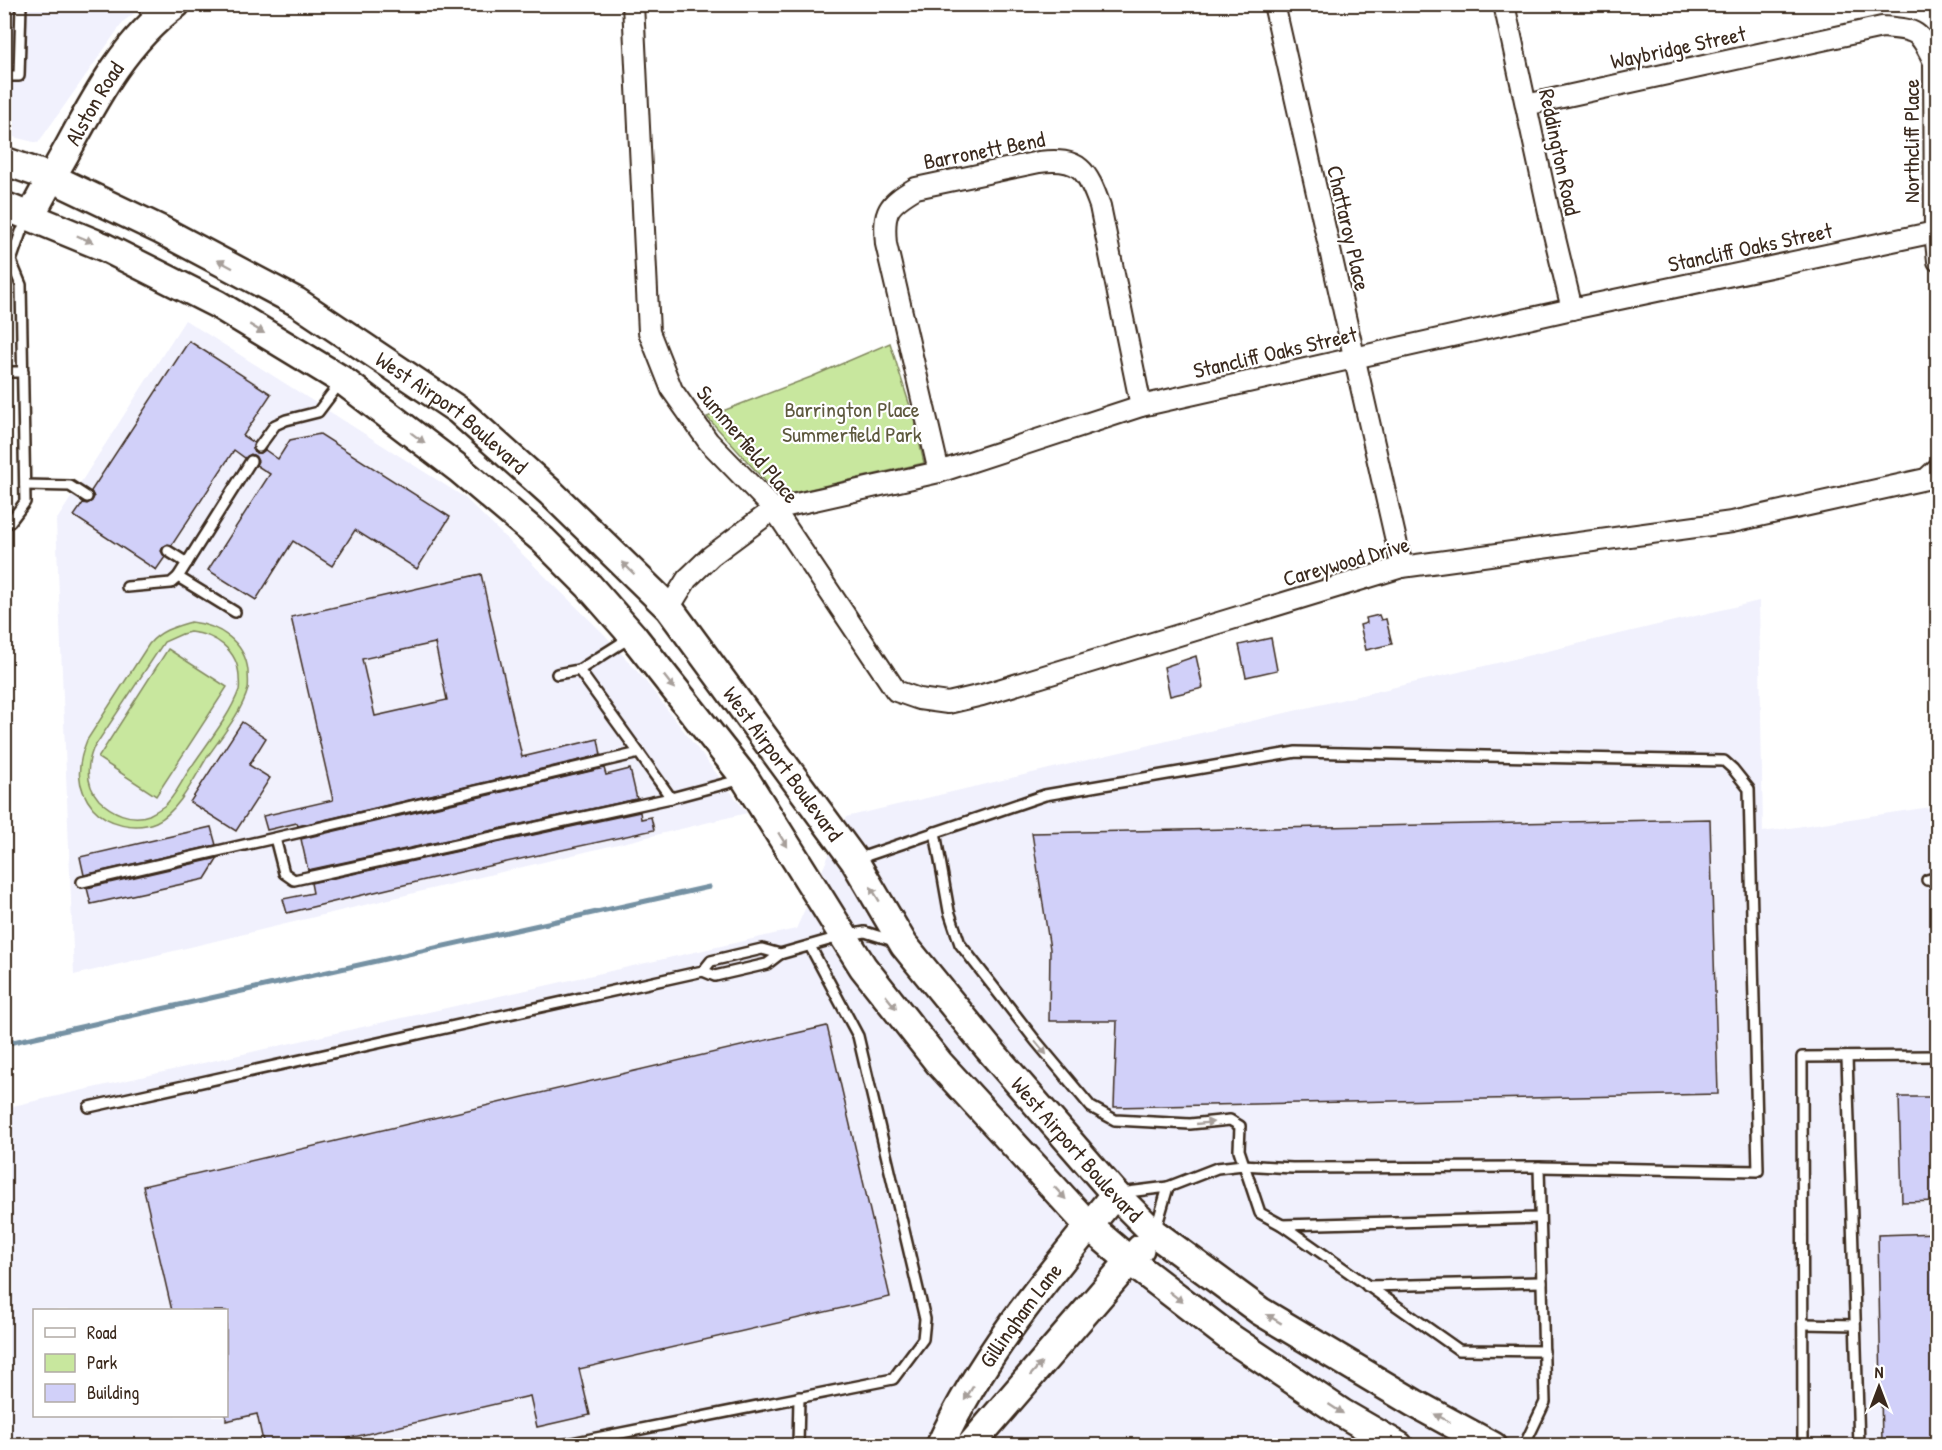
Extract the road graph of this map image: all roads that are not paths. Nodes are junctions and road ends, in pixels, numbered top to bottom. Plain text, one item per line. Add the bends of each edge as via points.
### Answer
1 (21, 4) edge
2 (176, 4) edge
3 (1274, 4) edge
4 (1504, 4) edge
5 (634, 5) edge
6 (147, 13) edge
7 (1911, 30) joint
8 (4, 76) edge
9 (1526, 105) junction
10 (4, 161) edge
11 (50, 177) junction
12 (4, 206) edge
13 (31, 216) junction
14 (1935, 232) junction
15 (8, 261) edge
16 (1938, 261) edge
17 (1572, 309) junction
18 (365, 347) junction
19 (1354, 359) junction
20 (4, 372) edge
21 (23, 372) junction
22 (342, 380) junction
23 (1142, 406) junction
24 (259, 447) dead end
25 (251, 461) dead end
26 (1938, 468) edge
27 (939, 472) junction
28 (25, 485) junction
29 (87, 497) dead end
30 (774, 509) junction
31 (4, 523) edge
32 (168, 551) dead end
33 (187, 563) junction
34 (1402, 567) junction
35 (178, 577) junction
36 (127, 587) dead end
37 (669, 608) junction
38 (235, 612) dead end
39 (633, 636) junction
40 (579, 670) junction
41 (557, 674) dead end
42 (982, 695) joint
43 (639, 753) junction
44 (779, 755) junction
45 (745, 778) junction
46 (671, 798) junction
47 (934, 832) junction
48 (275, 838) junction
49 (854, 860) junction
50 (1938, 877) edge
51 (1927, 880) dead end
52 (82, 882) dead end
53 (843, 936) junction
54 (904, 945) junction
55 (810, 946) junction
56 (780, 954) junction
57 (703, 971) junction
58 (1938, 1056) edge
59 (1847, 1057) junction
60 (89, 1107) dead end
61 (1243, 1166) junction
62 (1539, 1167) junction
63 (1168, 1187) junction
64 (1115, 1194) junction
65 (1539, 1218) junction
66 (1282, 1225) junction
67 (1089, 1226) junction
68 (1154, 1233) junction
69 (1130, 1261) junction
70 (1542, 1282) junction
71 (1367, 1286) junction
72 (1803, 1324) junction
73 (1855, 1324) junction
74 (1544, 1351) junction
75 (799, 1397) junction
76 (556, 1446) edge
77 (798, 1446) edge
78 (940, 1446) edge
79 (970, 1446) edge
80 (1400, 1446) edge
81 (1493, 1446) edge
82 (1524, 1446) edge
83 (1803, 1446) edge
84 (1859, 1446) edge

1 - 8 lane via 19,76
2 - 6 main road, Alston Road via 162,14
3 - 19 street, Chattaroy Place
4 - 9 street, Reddington Road
5 - 30 street, Summerfield Place via 650,332 672,390 708,441
6 - 11 main road, Alston Road
7 - 9 street, Waybridge Street via 1881,27
7 - 14 street, Northcliff Place via 1925,42 1934,62
9 - 17 street, Reddington Road
10 - 11 main road, West Airport Boulevard
11 - 13 main road, Alston Road
18 -> 11 main road, West Airport Boulevard via 297,302
12 - 13 main road, West Airport Boulevard
13 - 15 lane
13 -> 22 main road, West Airport Boulevard via 104,247 217,304
14 - 16 street, Northcliff Place
14 - 17 street, Stancliff Oaks Street
15 - 21 lane via 21,285
17 - 19 street, Stancliff Oaks Street
18 - 22 main road
37 -> 18 main road, West Airport Boulevard via 551,493 458,410
19 - 23 street, Stancliff Oaks Street
19 - 34 street, Chattaroy Place
20 - 21 lane
21 - 28 lane
22 - 24 lane via 318,412 274,425
22 -> 39 main road, West Airport Boulevard via 459,469 543,540
23 - 27 street, Stancliff Oaks Street
23 - 27 street, Barronett Bend via 1100,206 1091,181 1079,167 1060,160 1039,162 916,188 890,207 884,221
25 - 33 lane
26 - 34 street, Careywood Drive via 1926,479 1732,522
27 - 30 street, Stancliff Oaks Street
28 - 29 lane via 70,486
28 - 31 lane via 25,502 10,522
30 - 37 street, Stancliff Oaks Street via 711,556 687,579
30 - 42 street, Summerfield Place via 896,690 919,699 948,703
32 - 33 lane
33 - 35 lane
34 - 42 street, Careywood Drive
35 - 36 lane via 171,583
35 - 38 lane
37 - 39 main road
37 - 44 main road, West Airport Boulevard
39 - 40 lane
39 -> 45 main road, West Airport Boulevard
40 - 41 lane
40 - 43 lane
43 - 46 lane
43 - 48 lane
44 - 45 main road
44 - 49 main road, West Airport Boulevard
45 - 46 lane
45 -> 53 main road, West Airport Boulevard
46 - 48 lane via 294,880 284,873
47 - 49 lane
47 -> 61 lane via 949,911 960,944 1091,1107 1121,1121 1190,1124 1230,1120 1240,1126
47 - 62 lane via 1045,795 1296,752 1724,761 1749,789 1758,1171
48 - 52 lane
54 -> 49 main road, West Airport Boulevard
50 - 51 lane
53 - 54 lane via 865,932
53 - 55 lane
53 -> 67 main road, West Airport Boulevard via 939,1062
54 - 64 main road, West Airport Boulevard
55 - 56 lane
55 - 75 lane via 858,1036 925,1319 923,1340 893,1379
56 - 57 lane via 767,964 715,976
56 - 57 lane via 762,949 711,961
57 - 60 lane
58 - 59 lane
59 - 72 lane via 1802,1057
59 - 73 lane
61 - 62 lane
61 - 63 lane via 1217,1168
61 - 66 lane via 1260,1213
62 - 65 lane
63 - 64 lane
63 - 68 lane
64 - 67 main road, Gillingham Lane
64 - 68 main road, West Airport Boulevard
65 - 66 lane
65 - 70 lane
66 - 71 lane
67 - 69 main road, West Airport Boulevard
67 -> 78 main road, Gillingham Lane via 1016,1317
68 - 69 main road, Gillingham Lane
81 -> 68 main road, West Airport Boulevard via 1260,1311
79 -> 69 main road, Gillingham Lane
69 -> 80 main road, West Airport Boulevard via 1229,1338 1341,1413
70 - 71 lane
70 - 74 lane
71 - 74 lane via 1459,1350
72 - 73 lane
72 - 83 lane
73 - 84 lane
74 - 82 lane via 1545,1402
75 - 76 lane
75 - 77 lane

